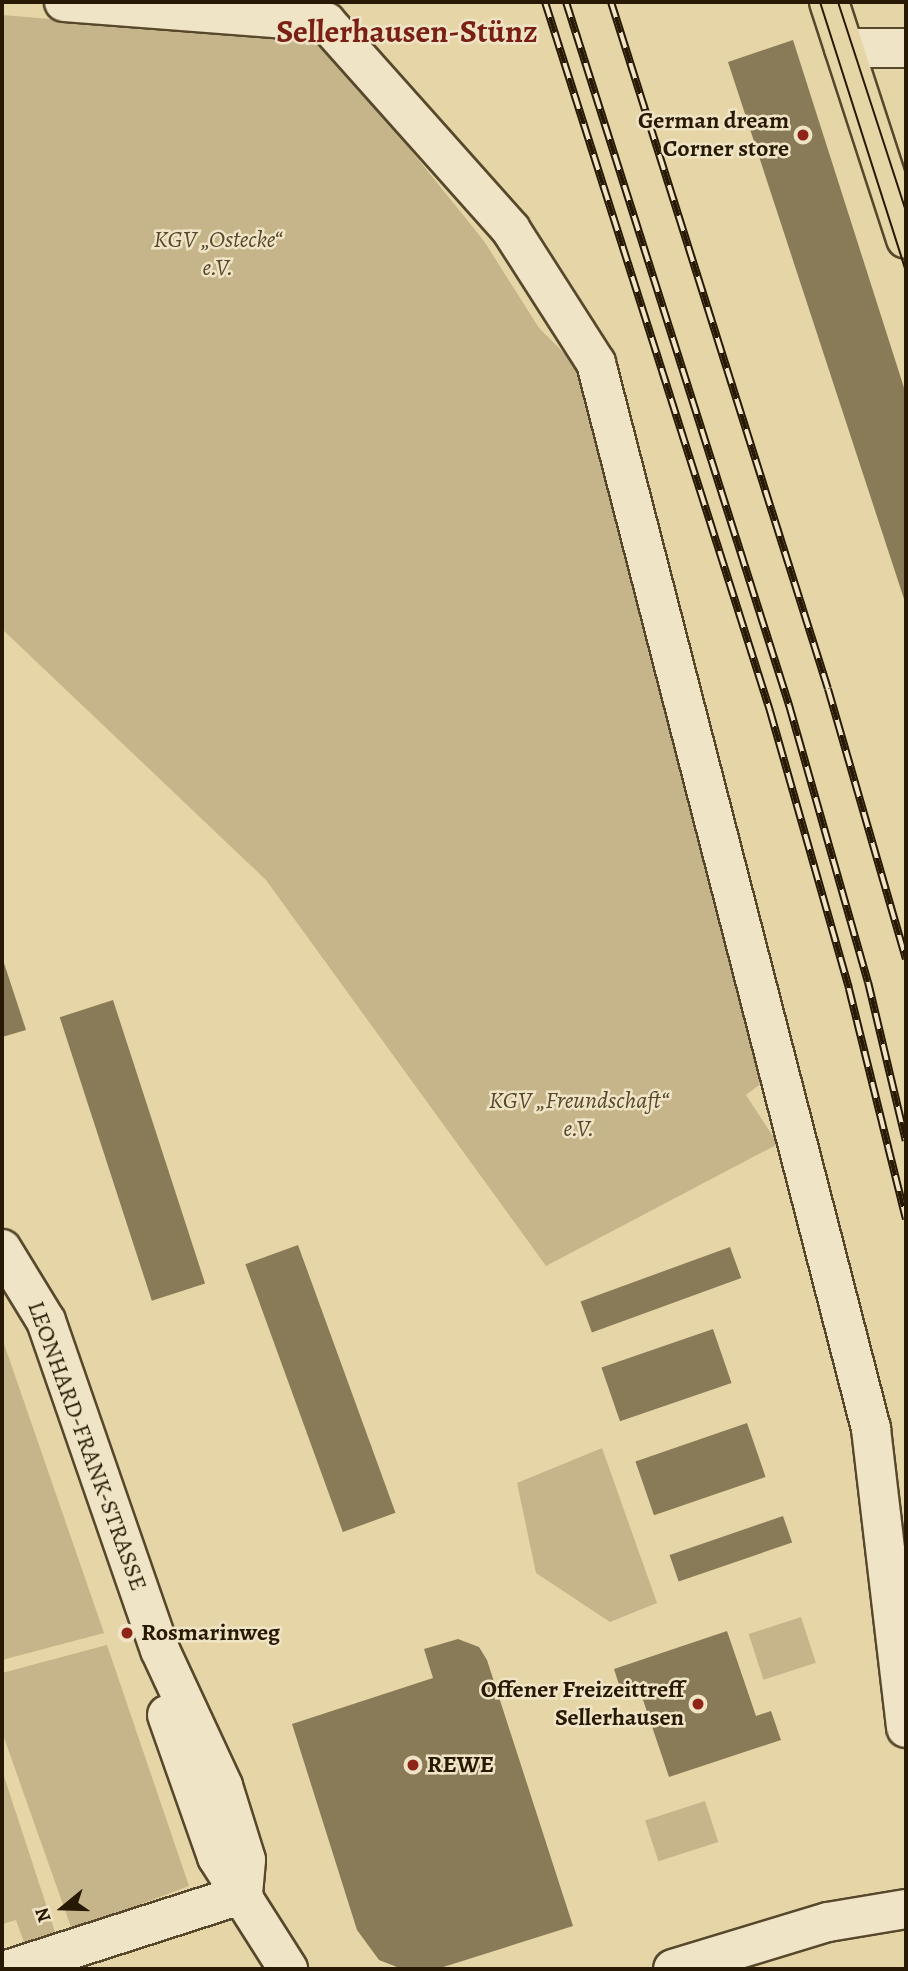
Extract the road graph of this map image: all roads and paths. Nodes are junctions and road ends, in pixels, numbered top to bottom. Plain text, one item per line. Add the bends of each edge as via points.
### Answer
1 (64, 2) edge
2 (829, 2) edge
3 (844, 48) junction
4 (906, 48) edge
5 (906, 239) edge
6 (2, 1249) edge
7 (906, 1728) edge
8 (243, 1894) junction
9 (906, 1909) edge
10 (10, 1969) edge
11 (288, 1969) edge
12 (673, 1969) edge

1 - 7 street via 326,22 511,230 596,363 871,1429 883,1590
2 - 3 main road
3 - 4 street
3 - 5 main road
6 - 8 street, LEONHARD-FRANK-STRASSE via 46,1321 173,1699 242,1837 248,1880
8 - 10 street
8 - 11 street, LEONHARD-FRANK-STRASSE via 262,1935
9 - 12 street via 828,1922

